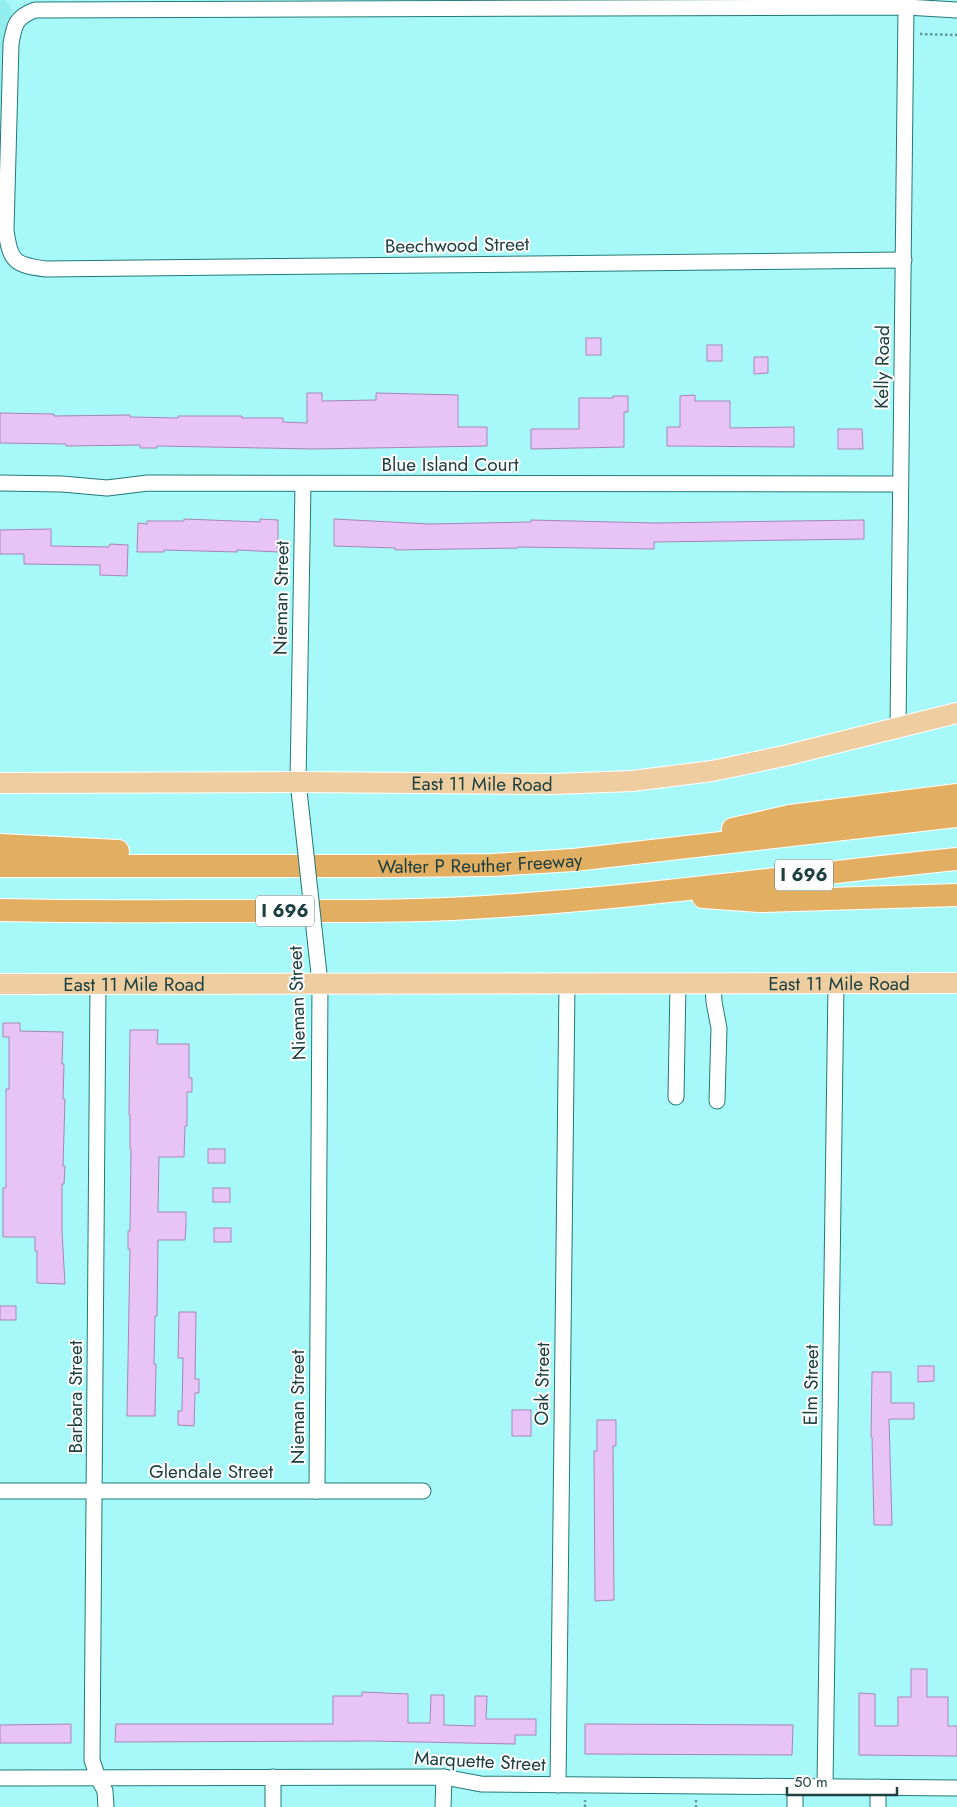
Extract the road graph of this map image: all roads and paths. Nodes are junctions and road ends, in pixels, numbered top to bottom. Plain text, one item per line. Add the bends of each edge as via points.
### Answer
1 (906, 7) junction
2 (957, 10) edge
3 (920, 27) dead end
4 (957, 35) edge
5 (3, 230) edge
6 (904, 260) junction
7 (0, 484) edge
8 (303, 484) junction
9 (900, 484) junction
10 (957, 713) edge
11 (898, 727) junction
12 (298, 782) junction
13 (0, 783) edge
14 (957, 794) edge
15 (957, 816) edge
16 (0, 845) edge
17 (664, 850) junction
18 (957, 859) edge
19 (0, 866) edge
20 (390, 866) junction
21 (652, 893) junction
22 (957, 895) edge
23 (1, 911) edge
24 (567, 983) junction
25 (836, 983) junction
26 (957, 983) edge
27 (0, 984) edge
28 (98, 984) junction
29 (320, 984) junction
30 (678, 984) junction
31 (713, 984) junction
32 (676, 1097) dead end
33 (717, 1101) dead end
34 (0, 1491) edge
35 (95, 1491) junction
36 (317, 1491) junction
37 (423, 1491) dead end
38 (273, 1777) junction
39 (444, 1777) junction
40 (0, 1778) edge
41 (98, 1778) junction
42 (558, 1785) junction
43 (795, 1787) junction
44 (825, 1787) junction
45 (878, 1788) junction
46 (957, 1788) edge
47 (585, 1800) dead end
48 (106, 1807) edge
49 (273, 1807) edge
50 (444, 1807) edge
51 (585, 1807) edge
52 (795, 1807) edge
53 (878, 1807) edge

1 - 2 street
1 - 5 street via 35,10 17,21 12,44
1 - 6 street, Kelly Road
3 - 4 path via 920,35
5 - 6 street, Beechwood Street via 13,259 25,266 46,269
6 - 9 street, Kelly Road
7 - 8 street, Blue Island Court via 107,488 148,483
8 - 9 street, Blue Island Court
8 - 12 street, Nieman Street
9 - 11 street, Kelly Road
10 - 11 main road, East 11 Mile Road
11 - 12 main road, East 11 Mile Road via 712,771 632,781 555,784
12 - 13 main road, East 11 Mile Road
12 - 29 street, Nieman Street, bridge
14 - 17 highway via 790,816 716,833
15 - 17 highway, Walter P Reuther Freeway / I 696
16 - 20 highway via 103,852 271,851
17 - 20 highway, Walter P Reuther Freeway / I 696 via 493,865
18 - 21 highway, I 696
19 - 20 highway, Walter P Reuther Freeway / I 696
21 - 22 highway via 760,901
21 - 23 highway, I 696 via 426,910
24 - 29 main road, East 11 Mile Road
24 - 30 main road, East 11 Mile Road
24 - 42 street, Oak Street
25 - 26 main road, East 11 Mile Road
25 - 31 main road, East 11 Mile Road
25 - 44 street, Elm Street
27 - 28 main road, East 11 Mile Road
28 - 29 main road, East 11 Mile Road
28 - 35 street, Barbara Street
29 - 36 street, Nieman Street
30 - 31 main road, East 11 Mile Road
30 - 32 street
31 - 33 street via 719,1028
34 - 35 street, Glendale Street
35 - 36 street, Glendale Street
35 - 41 street, Barbara Street via 92,1760
36 - 37 street, Glendale Street
38 - 39 street, Marquette Street
38 - 41 street, Marquette Street
38 - 49 street
39 - 42 street, Marquette Street via 481,1784
39 - 50 street
40 - 41 street, Marquette Street
41 - 48 street, Barbara Street via 105,1792
42 - 43 street, Marquette Street
43 - 44 street, Marquette Street
43 - 52 street
44 - 45 street, Marquette Street
45 - 46 street, Marquette Street
45 - 53 street
47 - 51 path

